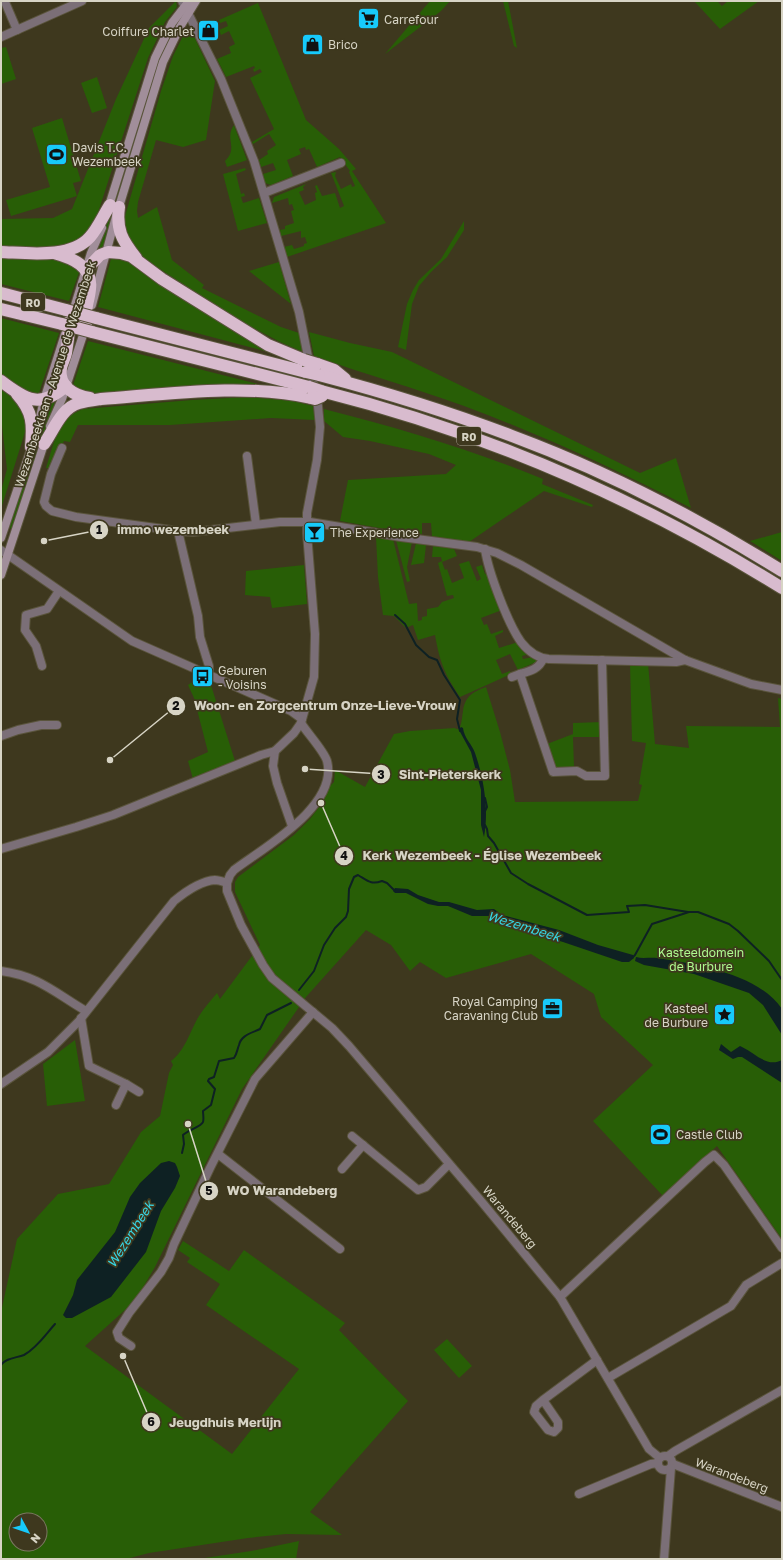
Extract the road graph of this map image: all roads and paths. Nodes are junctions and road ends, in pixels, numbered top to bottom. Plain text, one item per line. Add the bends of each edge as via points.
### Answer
1 (5, 1) edge
2 (82, 1) edge
3 (196, 1) edge
4 (186, 5) edge
5 (17, 30) junction
6 (1, 37) edge
7 (341, 163) dead end
8 (264, 193) junction
9 (114, 206) junction
10 (1, 252) edge
11 (108, 252) junction
12 (53, 253) junction
13 (140, 262) junction
14 (86, 270) junction
15 (1, 293) edge
16 (1, 309) edge
17 (66, 323) junction
18 (89, 329) junction
19 (305, 366) junction
20 (1, 381) edge
21 (66, 386) junction
22 (15, 392) junction
23 (319, 393) junction
24 (101, 399) junction
25 (44, 400) junction
26 (44, 444) junction
27 (30, 447) junction
28 (62, 448) dead end
29 (247, 456) dead end
30 (307, 522) junction
31 (256, 524) junction
32 (178, 531) junction
33 (1, 538) edge
34 (484, 549) junction
35 (1, 550) edge
36 (8, 555) junction
37 (782, 571) edge
38 (1, 575) edge
39 (782, 588) edge
40 (59, 591) junction
41 (543, 659) junction
42 (602, 660) junction
43 (685, 660) junction
44 (42, 666) dead end
45 (520, 674) junction
46 (209, 676) junction
47 (512, 677) dead end
48 (782, 690) edge
49 (302, 721) junction
50 (57, 725) dead end
51 (1, 736) edge
52 (275, 751) junction
53 (292, 826) junction
54 (1, 849) edge
55 (228, 883) junction
56 (1, 971) edge
57 (86, 1011) junction
58 (313, 1012) junction
59 (81, 1018) junction
60 (1, 1084) edge
61 (126, 1084) junction
62 (139, 1092) dead end
63 (116, 1105) dead end
64 (352, 1136) dead end
65 (363, 1145) junction
66 (218, 1154) junction
67 (449, 1164) junction
68 (342, 1169) dead end
69 (782, 1248) edge
70 (340, 1249) dead end
71 (782, 1263) edge
72 (560, 1297) junction
73 (131, 1346) dead end
74 (597, 1360) junction
75 (608, 1378) junction
76 (782, 1390) edge
77 (543, 1400) dead end
78 (668, 1456) junction
79 (659, 1461) junction
80 (672, 1466) junction
81 (579, 1494) dead end
82 (782, 1507) edge
83 (664, 1559) edge

1 - 5 street
2 - 5 street
3 - 4 main road, Wezembeeklaan - Avenue de Wezembeek
4 - 8 street via 230,100
4 - 9 main road, Wezembeeklaan - Avenue de Wezembeek via 172,23 155,58
5 - 6 street
7 - 8 street
8 - 30 street via 299,312 318,406 320,427 317,460
9 - 11 main road, Wezembeeklaan - Avenue de Wezembeek
9 - 12 highway via 90,238 75,247
9 - 13 highway via 121,235
9 - 14 main road, Wezembeeklaan - Avenue de Wezembeek via 106,218
10 - 12 highway
11 - 13 highway via 121,253
11 - 14 highway via 100,255
11 - 18 main road, Wezembeeklaan - Avenue de Wezembeek
12 - 14 highway via 71,258
13 - 19 highway via 162,279
14 - 17 main road, Wezembeeklaan - Avenue de Wezembeek
14 - 18 highway via 91,288 85,311
15 - 19 highway, R0, bridge via 96,318
16 - 17 highway, R0
17 - 18 highway, R0, bridge
17 - 21 highway via 67,347 61,369
17 - 25 main road, Wezembeeklaan - Avenue de Wezembeek
18 - 21 main road, Wezembeeklaan - Avenue de Wezembeek
18 - 23 highway, R0
19 - 37 highway, R0, bridge via 353,384 464,418 570,459 696,521
20 - 22 highway
21 - 24 highway via 80,397
21 - 25 highway
21 - 26 main road, Wezembeeklaan - Avenue de Wezembeek
22 - 25 highway via 27,398
22 - 27 highway via 25,403 31,418
23 - 24 highway via 294,394 254,390
23 - 39 highway, R0 via 399,412 458,432 564,474 657,516
24 - 26 highway via 71,406 62,414
25 - 27 main road, Wezembeeklaan - Avenue de Wezembeek via 36,434
26 - 36 main road, Wezembeeklaan - Avenue de Wezembeek
27 - 33 main road, Wezembeeklaan - Avenue de Wezembeek
28 - 32 street via 51,474 44,502 50,510 83,518
29 - 31 street
30 - 31 street
30 - 34 street
30 - 49 street via 315,655 314,677
31 - 32 street via 193,532
32 - 46 street via 198,616 200,637 209,666
34 - 41 street via 501,600 518,636 531,652
34 - 43 street via 521,565
35 - 36 street
36 - 38 main road, Wezembeeklaan - Avenue de Wezembeek
36 - 40 street
40 - 44 street via 47,609 26,615 25,630 36,646
40 - 46 street via 132,641
41 - 42 street
41 - 45 street via 536,668
42 - 43 street
42 - 45 street via 605,776 586,776 577,771 553,772
43 - 48 street via 751,684
45 - 47 street
46 - 49 street via 291,711
49 - 52 street via 294,733
49 - 53 street via 325,757 328,776 317,802
50 - 51 street via 41,725
52 - 53 street via 273,766
52 - 54 street via 113,815
53 - 55 street via 234,870
55 - 57 street via 216,880 205,882 174,901
55 - 58 street, Warandeberg via 227,891 232,904 272,978
56 - 57 street via 21,974 40,982
57 - 59 street
58 - 66 street via 256,1079
58 - 67 street, Warandeberg via 349,1046
59 - 60 street via 48,1052
59 - 61 street via 89,1066
61 - 62 street
61 - 63 street
64 - 65 street
65 - 67 street via 418,1190 426,1187
65 - 68 street
66 - 70 street
66 - 73 street via 169,1258 117,1332 119,1338
67 - 72 street, Warandeberg
69 - 72 street via 724,1165 714,1155
71 - 75 street via 746,1285 731,1306
72 - 74 street, Warandeberg
74 - 75 street, Warandeberg
74 - 77 street
75 - 79 street, Warandeberg via 649,1449
76 - 78 street
78 - 79 street via 663,1456
78 - 80 street via 672,1460
79 - 80 street via 660,1468 664,1470
79 - 81 street
80 - 82 street, Warandeberg
80 - 83 street

